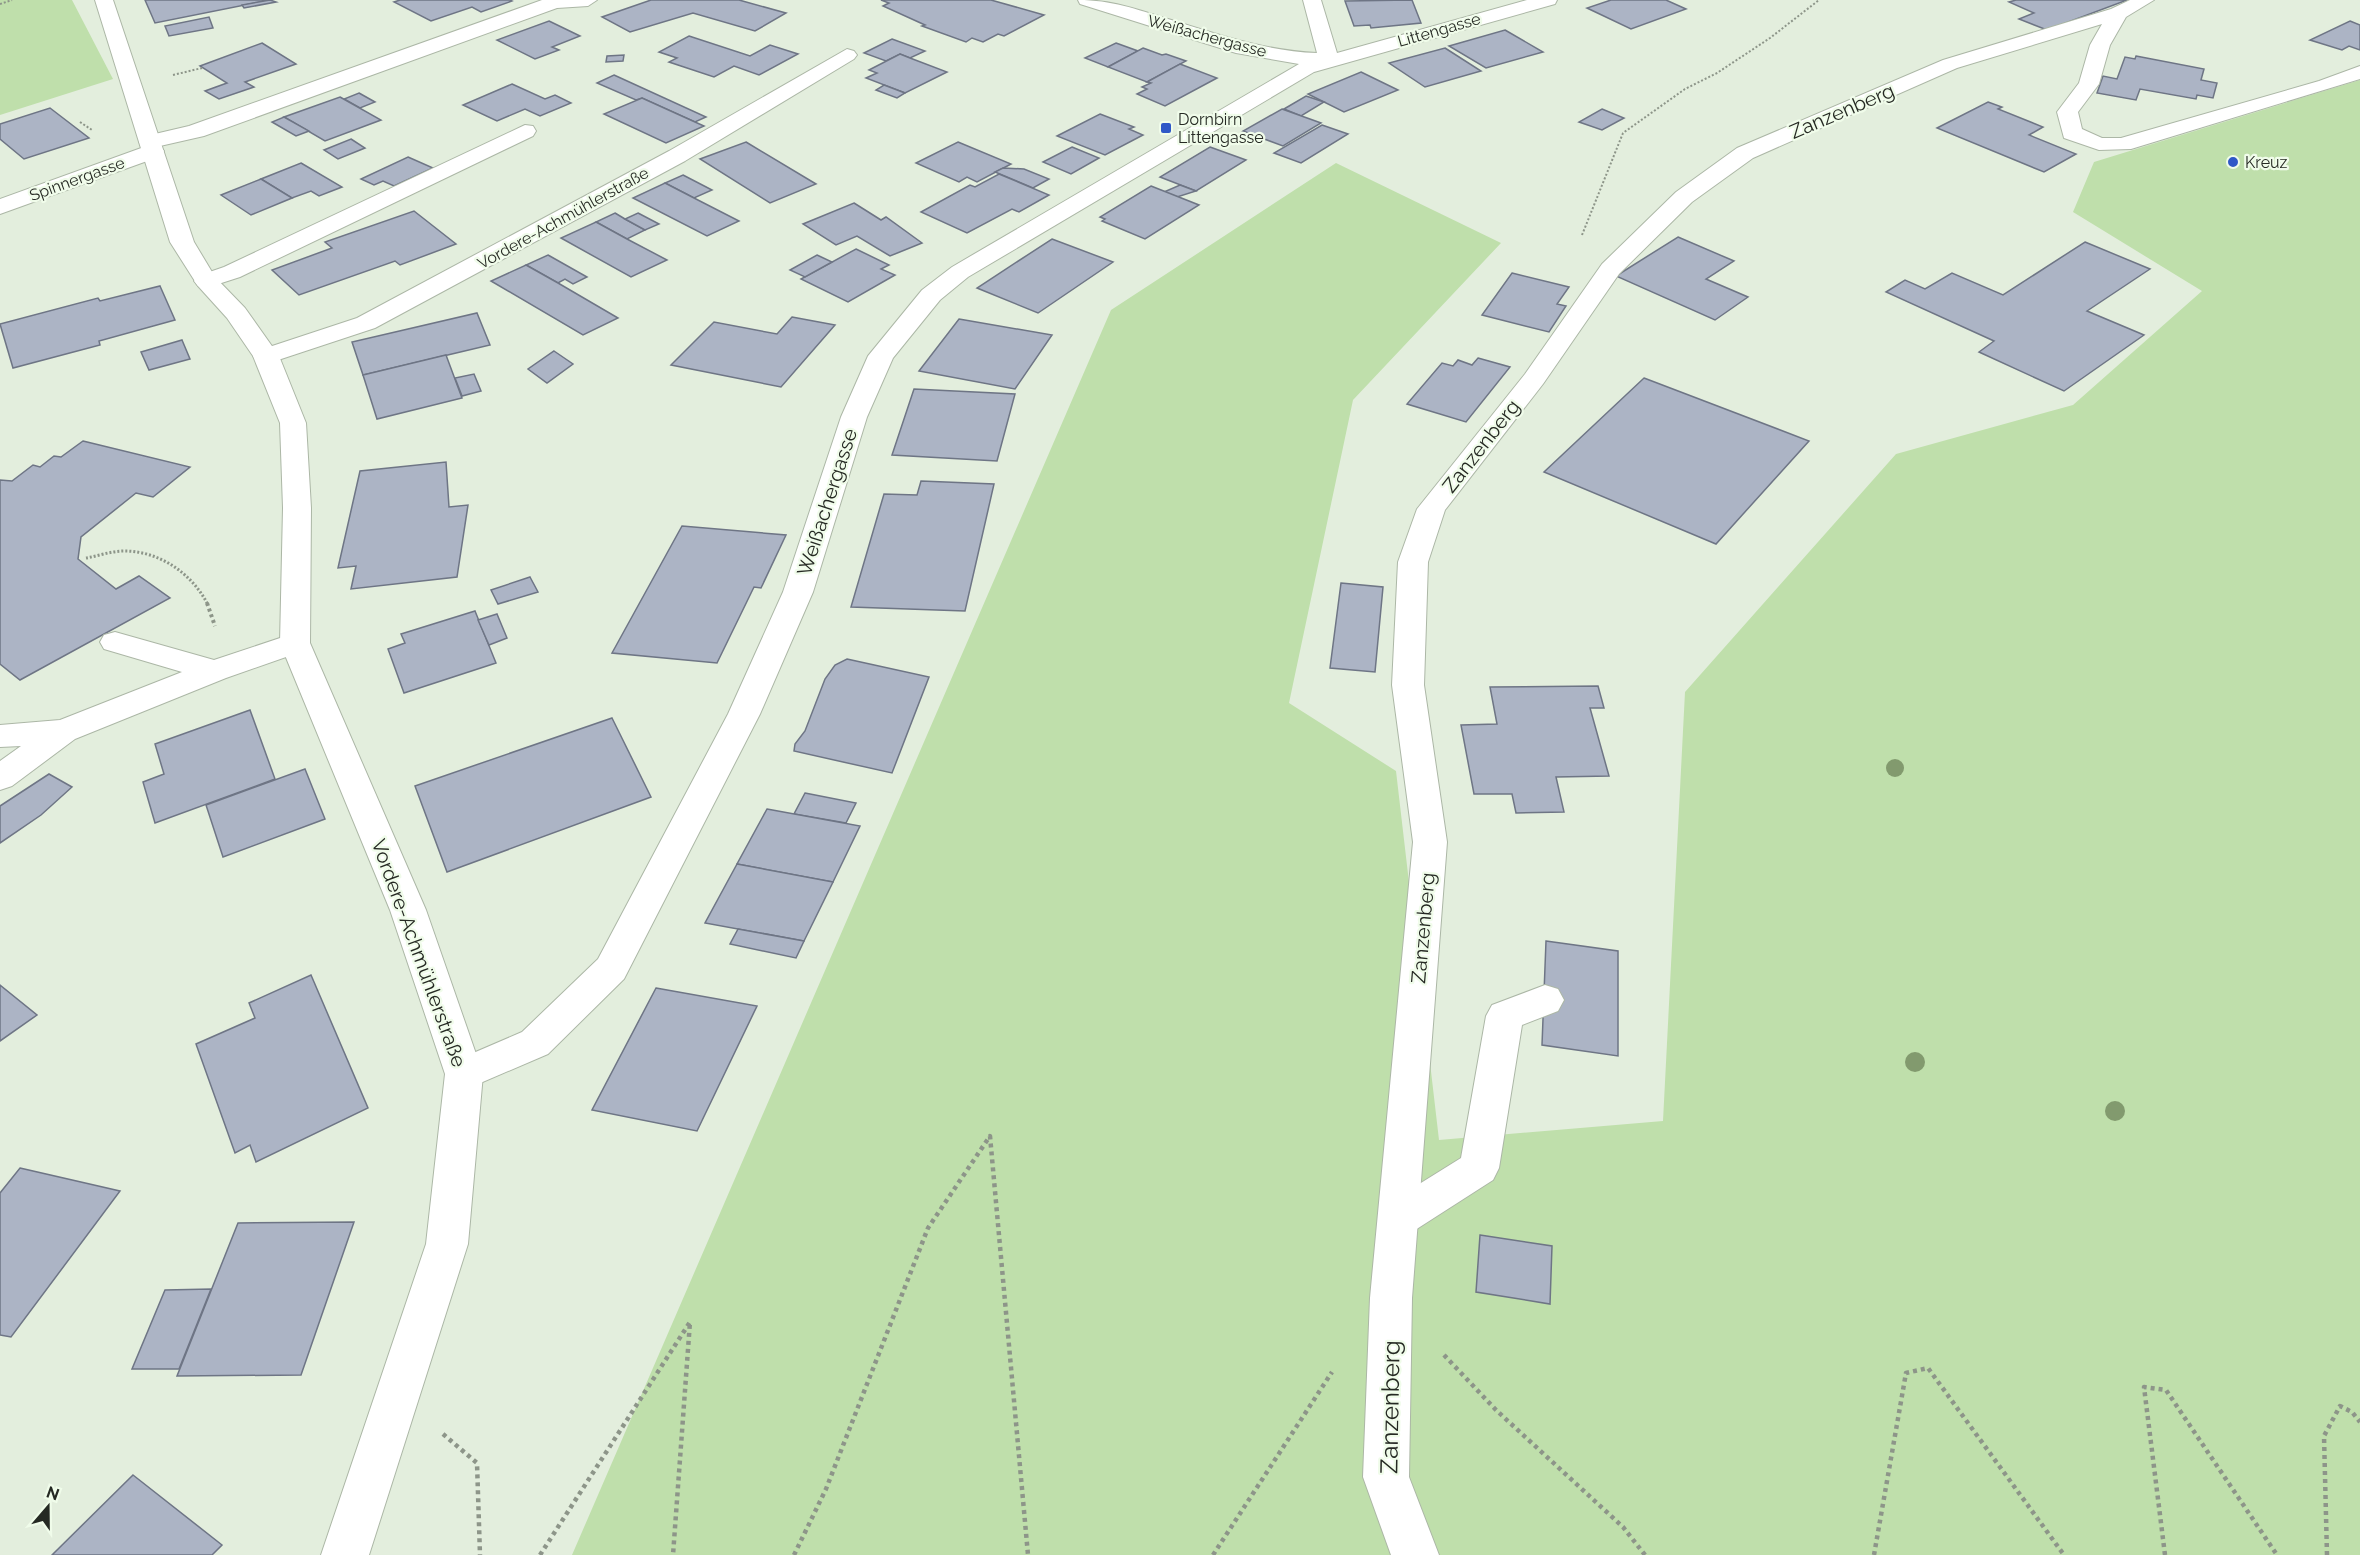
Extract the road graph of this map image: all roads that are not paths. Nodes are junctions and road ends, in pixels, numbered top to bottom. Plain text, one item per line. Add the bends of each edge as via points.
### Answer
1 (104, 0) edge
2 (588, 0) edge
3 (1087, 0) edge
4 (1312, 0) edge
5 (1548, 0) edge
6 (2145, 0) edge
7 (2118, 13) junction
8 (848, 55) dead end
9 (1330, 59) junction
10 (2360, 72) edge
11 (525, 131) dead end
12 (152, 147) junction
13 (0, 207) edge
14 (206, 281) junction
15 (266, 356) junction
16 (115, 642) dead end
17 (295, 643) junction
18 (215, 671) junction
19 (64, 731) junction
20 (0, 736) edge
21 (0, 777) edge
22 (1545, 1000) dead end
23 (464, 1074) junction
24 (1398, 1219) junction
25 (345, 1555) edge
26 (1415, 1555) edge

1 - 12 street, Vordere-Achmühlerstraße
2 - 12 street via 554,2
3 - 9 street, Weißachergasse via 1243,49 1291,58
4 - 9 street
5 - 9 street, Littengasse
6 - 7 street, Zanzenberg
7 - 10 street via 2100,45 2089,84 2067,112 2072,133 2099,144 2123,144
7 - 24 street, Zanzenberg via 1950,64 1745,153 1684,197 1594,288 1534,378 1431,509 1413,562 1407,686 1430,842
8 - 15 street, Vordere-Achmühlerstraße via 677,156 376,318
9 - 23 street, Weißachergasse via 1306,68 960,272 907,321 880,356 854,417 798,592 744,714 611,969 535,1043
11 - 14 street
12 - 13 street, Spinnergasse
12 - 14 street, Vordere-Achmühlerstraße via 182,242
14 - 15 street, Vordere-Achmühlerstraße via 236,313
15 - 17 street, Vordere-Achmühlerstraße via 293,423 297,508
16 - 18 street
17 - 18 street
17 - 23 street, Vordere-Achmühlerstraße via 408,910
18 - 19 street
19 - 20 street
19 - 21 street
22 - 24 street via 1504,1016 1479,1168
23 - 25 street, Vordere-Achmühlerstraße via 447,1244
24 - 26 street, Zanzenberg via 1386,1477

